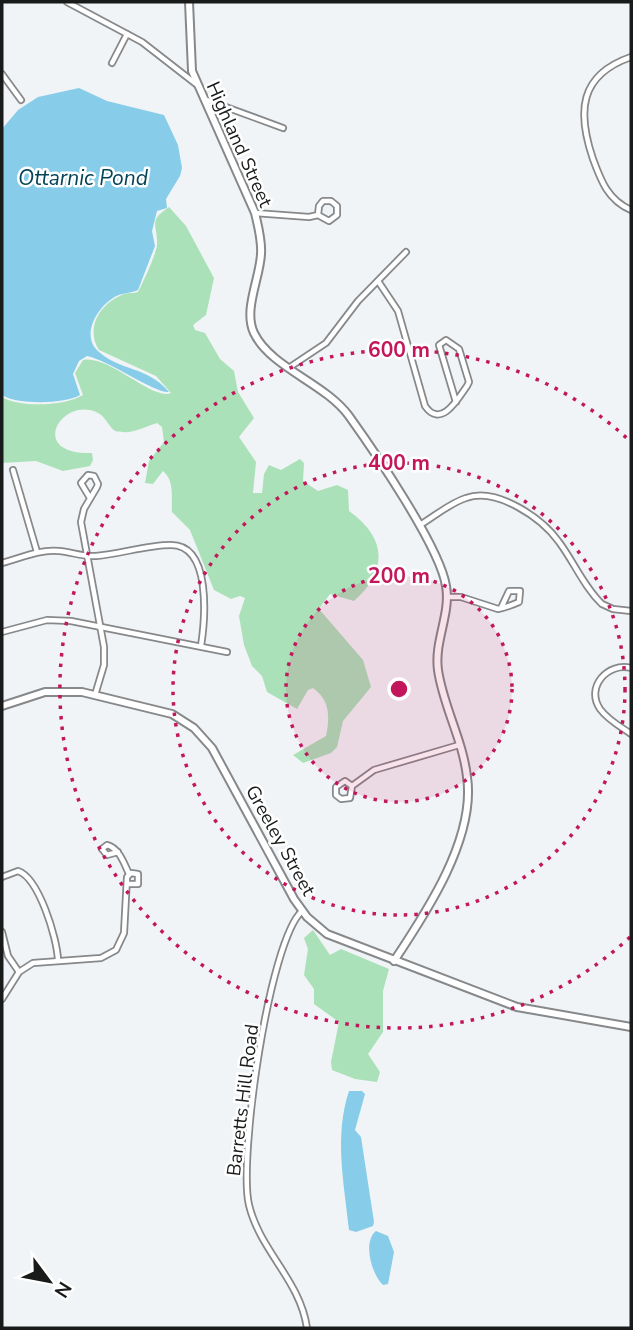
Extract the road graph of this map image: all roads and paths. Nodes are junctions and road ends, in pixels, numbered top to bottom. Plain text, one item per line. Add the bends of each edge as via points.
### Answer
1 (66, 2) edge
2 (189, 2) edge
3 (127, 34) junction
4 (631, 57) edge
5 (112, 63) dead end
6 (2, 74) edge
7 (196, 84) junction
8 (204, 99) junction
9 (21, 100) dead end
10 (283, 128) dead end
11 (631, 210) edge
12 (255, 213) junction
13 (318, 215) junction
14 (406, 252) dead end
15 (378, 281) junction
16 (290, 367) junction
17 (456, 402) junction
18 (13, 470) dead end
19 (90, 498) junction
20 (419, 526) junction
21 (37, 552) junction
22 (86, 555) junction
23 (2, 563) edge
24 (447, 597) junction
25 (501, 608) junction
26 (631, 611) edge
27 (100, 626) junction
28 (2, 632) edge
29 (201, 646) junction
30 (227, 652) dead end
31 (631, 668) edge
32 (95, 695) junction
33 (2, 706) edge
34 (631, 734) edge
35 (459, 745) junction
36 (352, 786) junction
37 (118, 852) dead end
38 (129, 874) junction
39 (2, 877) edge
40 (128, 884) junction
41 (302, 911) junction
42 (2, 932) edge
43 (58, 960) junction
44 (394, 961) junction
45 (19, 972) junction
46 (2, 999) edge
47 (631, 1027) edge
48 (307, 1328) edge

1 - 3 street
2 - 7 street, Highland Street via 189,57
3 - 5 street
3 - 7 street
4 - 11 street via 598,76 588,90 583,116 603,184
6 - 9 street
7 - 8 street, Highland Street
8 - 10 street
8 - 12 street, Highland Street
12 - 13 street
12 - 16 street, Highland Street via 261,253 251,324 262,344
13 - 13 street via 332,220 338,214 337,206 323,201
14 - 15 street
15 - 16 street via 326,343
15 - 17 street via 398,311 425,406 440,415
16 - 20 street, Highland Street via 342,408
17 - 17 street via 469,377 459,349 446,340 440,342 439,349
18 - 21 street
19 - 19 street via 81,483 88,475 97,481
19 - 22 street via 81,518
20 - 24 street, Highland Street via 443,575
20 - 26 street via 467,497 499,499 551,533 602,604
21 - 22 street
21 - 23 street
22 - 27 street
22 - 29 street via 175,545 190,552 198,565 205,612
24 - 25 street
24 - 35 street, Highland Street via 437,666
25 - 25 street via 509,591 520,591 519,602
27 - 28 street via 47,620
27 - 29 street
27 - 32 street via 104,656
29 - 30 street
31 - 34 street via 608,671 595,694 603,713
32 - 33 street, Greeley Street via 54,690
32 - 41 street, Greeley Street via 164,711 200,734
35 - 36 street via 374,770
35 - 44 street, Highland Street via 468,786 464,820 432,903
36 - 36 street via 340,782 336,795 350,798
37 - 38 street
38 - 40 street
38 - 40 street via 136,873 140,879 136,886
39 - 43 street via 18,871 29,878 53,931
40 - 43 street via 124,937 116,950 101,958
41 - 44 street, Greeley Street via 334,938
41 - 48 street, Barretts Hill Road via 287,934 267,1012 246,1179 255,1222 300,1295
42 - 45 street via 8,956
43 - 45 street via 33,963
44 - 47 street, Greeley Street via 517,1007
45 - 46 street

